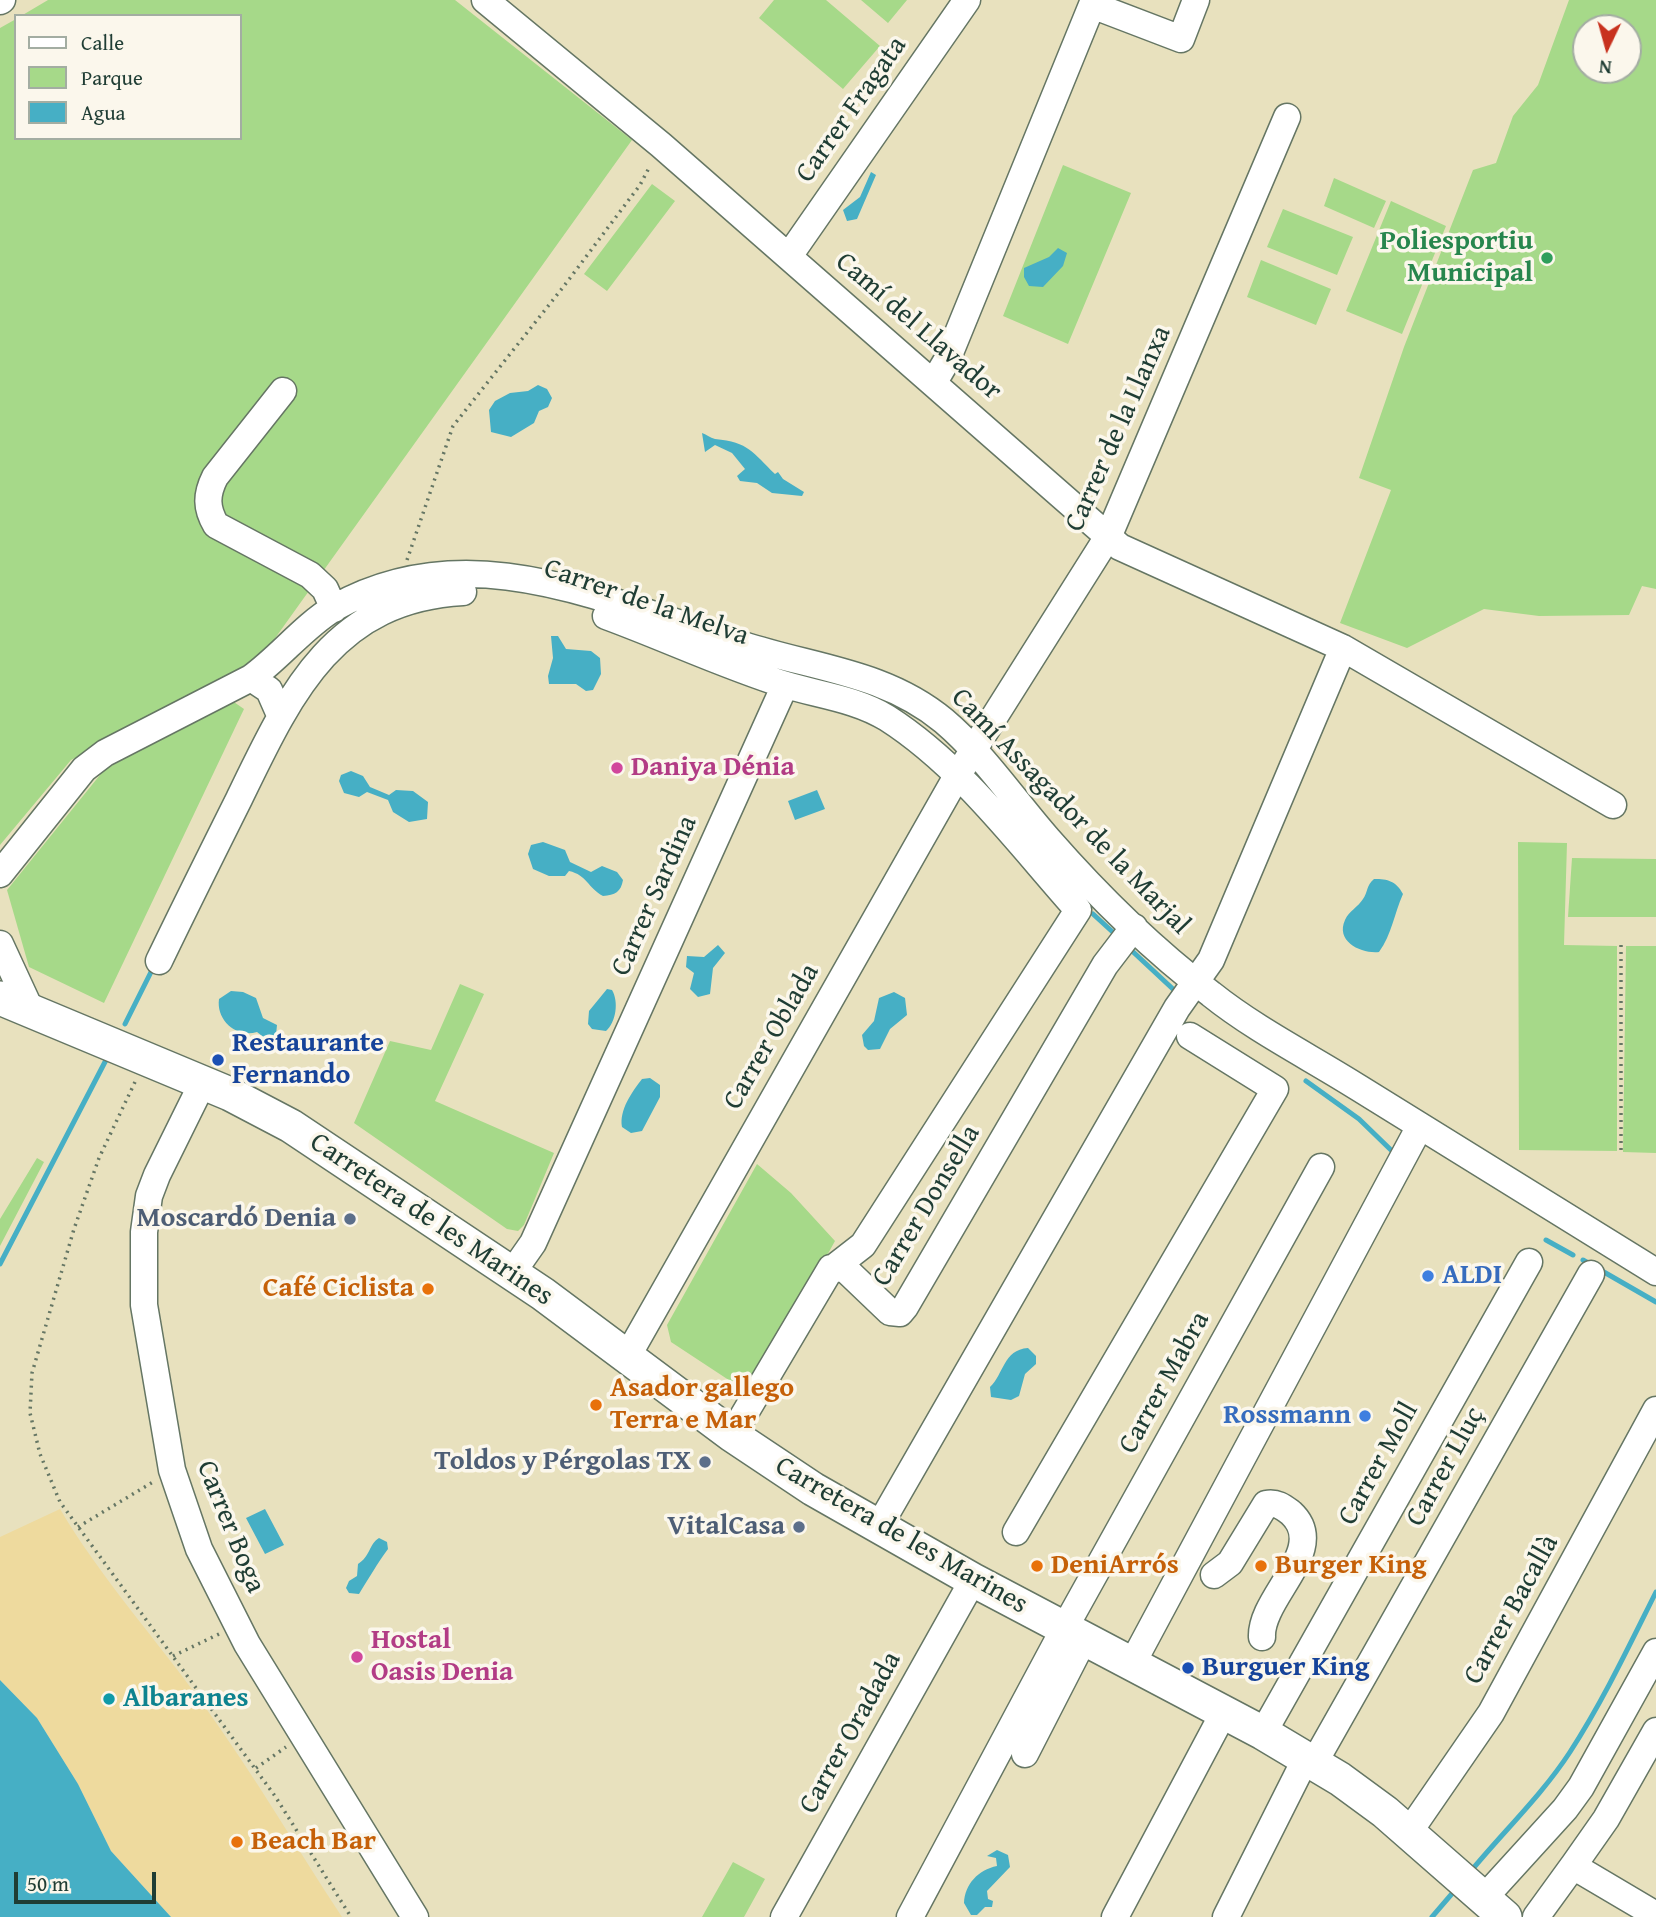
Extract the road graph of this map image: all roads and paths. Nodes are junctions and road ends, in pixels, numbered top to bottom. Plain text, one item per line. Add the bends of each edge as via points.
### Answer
1 (485, 0) edge
2 (967, 0) edge
3 (1196, 0) edge
4 (1287, 117) dead end
5 (661, 145) junction
6 (789, 256) junction
7 (934, 382) junction
8 (283, 391) dead end
9 (1109, 535) junction
10 (398, 584) junction
11 (334, 609) junction
12 (1343, 648) junction
13 (251, 678) junction
14 (785, 685) junction
15 (280, 715) junction
16 (975, 750) junction
17 (957, 776) junction
18 (1613, 805) dead end
19 (0, 874) edge
20 (1134, 927) junction
21 (1621, 943) dead end
22 (0, 949) edge
23 (159, 961) dead end
24 (1196, 982) junction
25 (0, 999) edge
26 (1177, 1008) junction
27 (31, 1011) junction
28 (1191, 1036) dead end
29 (147, 1058) junction
30 (203, 1082) junction
31 (1275, 1089) junction
32 (1420, 1126) junction
33 (1621, 1150) dead end
34 (1321, 1167) dead end
35 (1529, 1262) dead end
36 (836, 1266) junction
37 (1656, 1272) edge
38 (512, 1273) junction
39 (1591, 1274) dead end
40 (627, 1357) junction
41 (1656, 1410) edge
42 (732, 1435) junction
43 (172, 1470) junction
44 (78, 1527) junction
45 (878, 1528) junction
46 (1016, 1532) dead end
47 (1214, 1574) dead end
48 (972, 1580) junction
49 (237, 1625) junction
50 (1067, 1630) junction
51 (1262, 1637) dead end
52 (1656, 1652) edge
53 (173, 1656) junction
54 (1132, 1664) junction
55 (1224, 1712) junction
56 (1656, 1731) edge
57 (1263, 1733) junction
58 (302, 1735) junction
59 (1025, 1754) dead end
60 (1310, 1760) junction
61 (256, 1768) junction
62 (1409, 1832) junction
63 (1573, 1866) junction
64 (1482, 1899) edge
65 (1656, 1915) edge
66 (351, 1917) edge
67 (415, 1917) edge
68 (784, 1917) edge
69 (890, 1917) edge
70 (910, 1917) edge
71 (1115, 1917) edge
72 (1226, 1917) edge
73 (1536, 1917) edge

1 - 5 street, Camí del Llavador
2 - 6 street, Carrer Fragata
3 - 7 street via 1181,39 1092,5
4 - 9 street, Carrer de la Llanxa
5 - 6 street, Camí del Llavador
5 - 10 path via 632,195 453,426
6 - 7 street, Camí del Llavador
7 - 9 street, Camí del Llavador
8 - 11 street via 215,477 208,491 208,512 216,525 310,575 325,589
9 - 12 street, Camí del Llavador via 1120,547
9 - 16 street, Carrer de la Llanxa
10 - 11 street, Camí Assagador de la Marjal
10 - 16 street, Camí Assagador de la Marjal via 440,575 497,575 577,589 746,646 879,682 926,707
11 - 13 street
12 - 18 street, Camí del Llavador
12 - 24 street via 1211,960
13 - 15 street via 270,690
13 - 19 street via 93,760
14 - 15 street, Carrer de la Melva via 569,605 509,592 460,592 418,599 362,622 320,659
14 - 17 street via 884,716
14 - 38 street, Carrer Sardina via 533,1242
15 - 23 street, Carrer de la Melva
16 - 17 street, Carrer Oblada
16 - 20 street, Camí Assagador de la Marjal via 1046,837
17 - 36 street via 1078,910 863,1245
17 - 40 street, Carrer Oblada
20 - 24 street, Camí Assagador de la Marjal
20 - 36 street, Carrer Donsella via 1105,965 900,1312 890,1312 845,1269
21 - 33 path
22 - 27 street
24 - 26 street
24 - 32 street, Camí Assagador de la Marjal
25 - 27 main road, Carretera de les Marines
26 - 31 street via 1275,1070
26 - 45 street
27 - 29 main road, Carretera de les Marines
28 - 31 street
29 - 30 main road, Carretera de les Marines
29 - 44 path via 95,1170 32,1374 30,1413 40,1454 60,1502
30 - 38 main road, Carretera de les Marines via 291,1126
30 - 43 street, Carrer Boga via 157,1175 144,1232 144,1305
31 - 46 street
32 - 37 street, Camí Assagador de la Marjal
32 - 54 street
34 - 50 street, Carrer Mabra
35 - 57 street, Carrer Moll
36 - 42 street, Carrer Donsella
38 - 40 main road, Carretera de les Marines
39 - 60 street, Carrer Lluç
40 - 42 main road, Carretera de les Marines
41 - 62 street, Carrer Bacallà via 1491,1713
42 - 45 main road, Carretera de les Marines
43 - 44 path
43 - 49 street, Carrer Boga via 199,1549
44 - 53 path
45 - 48 main road, Carretera de les Marines
47 - 51 street via 1230,1563 1266,1504 1282,1506 1294,1517 1304,1540 1301,1554 1261,1622
48 - 50 main road, Carretera de les Marines
48 - 68 street, Carrer Oradada
49 - 53 path
49 - 58 street, Carrer Boga
50 - 54 main road, Carretera de les Marines
50 - 59 street
50 - 69 street
50 - 70 street
52 - 64 street via 1581,1787
53 - 61 path
54 - 55 main road, Carretera de les Marines
55 - 57 main road, Carretera de les Marines
55 - 71 street
56 - 63 street
57 - 60 main road, Carretera de les Marines
58 - 61 path
58 - 67 street, Carrer Boga
60 - 62 main road, Carretera de les Marines
60 - 72 street, Carrer Lluç
61 - 66 path
62 - 64 main road, Carretera de les Marines
63 - 65 street
63 - 73 street

